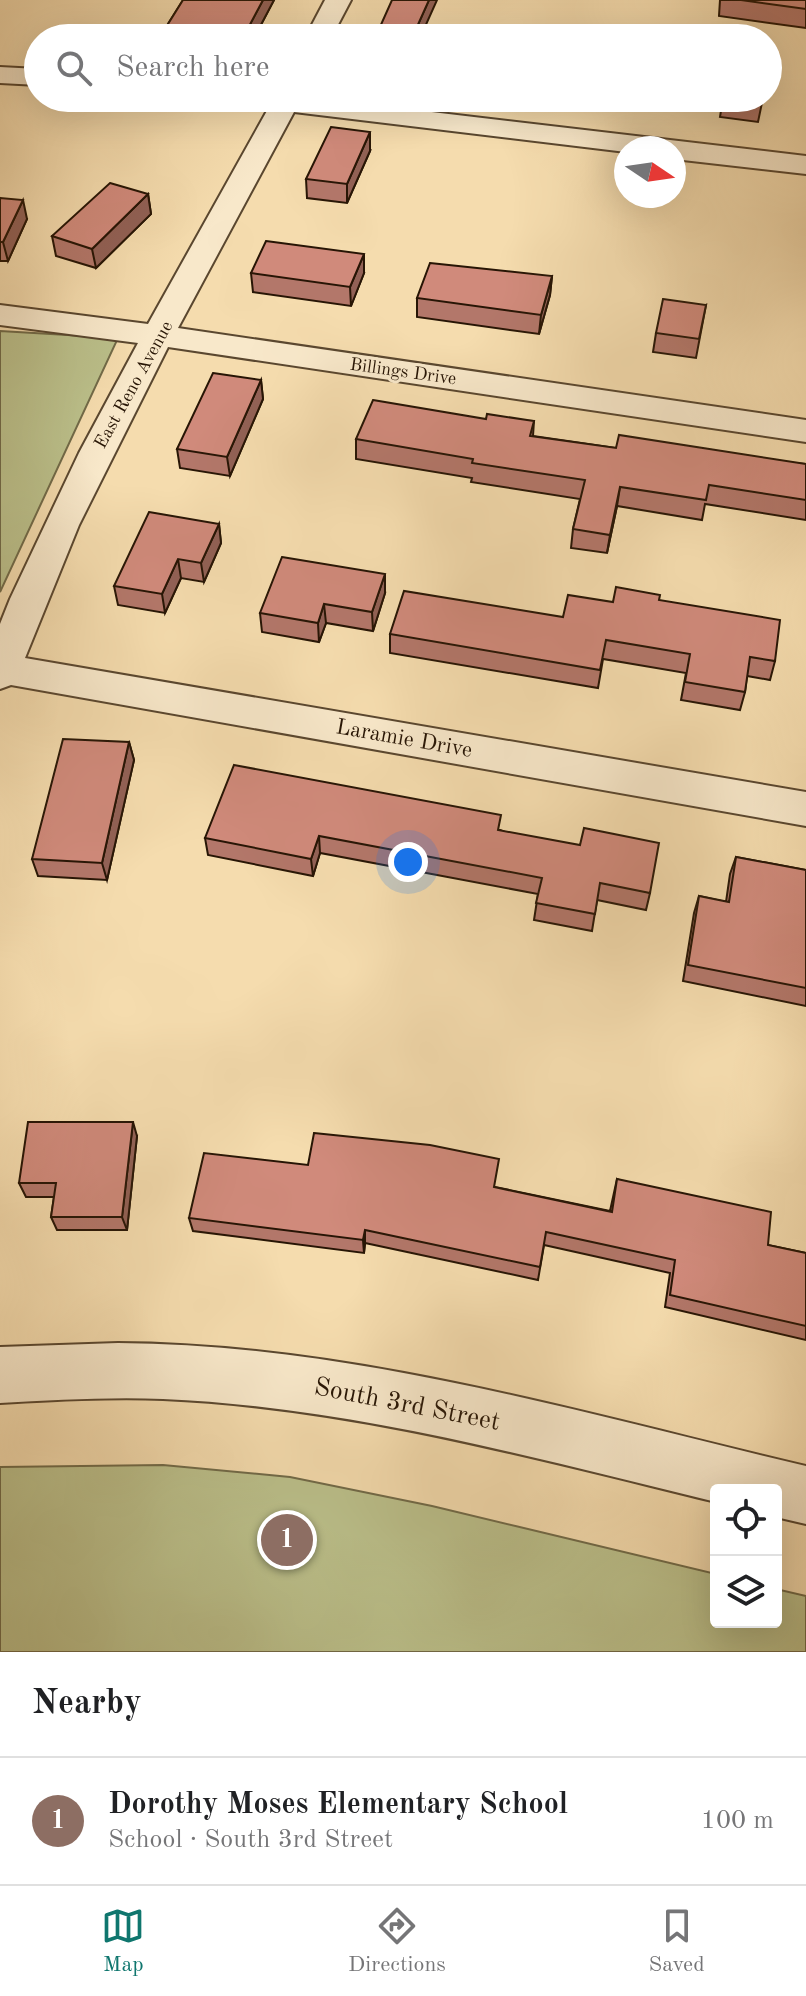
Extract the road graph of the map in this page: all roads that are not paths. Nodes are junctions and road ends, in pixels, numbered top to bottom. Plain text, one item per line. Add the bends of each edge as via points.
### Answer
1 (338, 0) edge
2 (325, 24) edge
3 (0, 75) edge
4 (24, 76) edge
5 (280, 112) edge
6 (374, 112) edge
7 (614, 142) edge
8 (686, 151) edge
9 (806, 165) edge
10 (0, 315) edge
11 (161, 336) junction
12 (806, 431) edge
13 (1, 672) edge
14 (806, 809) edge
15 (0, 1375) edge
16 (806, 1495) edge

1 - 2 street
3 - 4 street
5 - 11 street, East Reno Avenue
6 - 7 street
8 - 9 street
10 - 11 street, Billings Drive
11 - 12 street, Billings Drive
11 - 13 street, East Reno Avenue via 79,485
13 - 14 street, Laramie Drive
15 - 16 street, South 3rd Street via 185,1373 289,1383 494,1421

